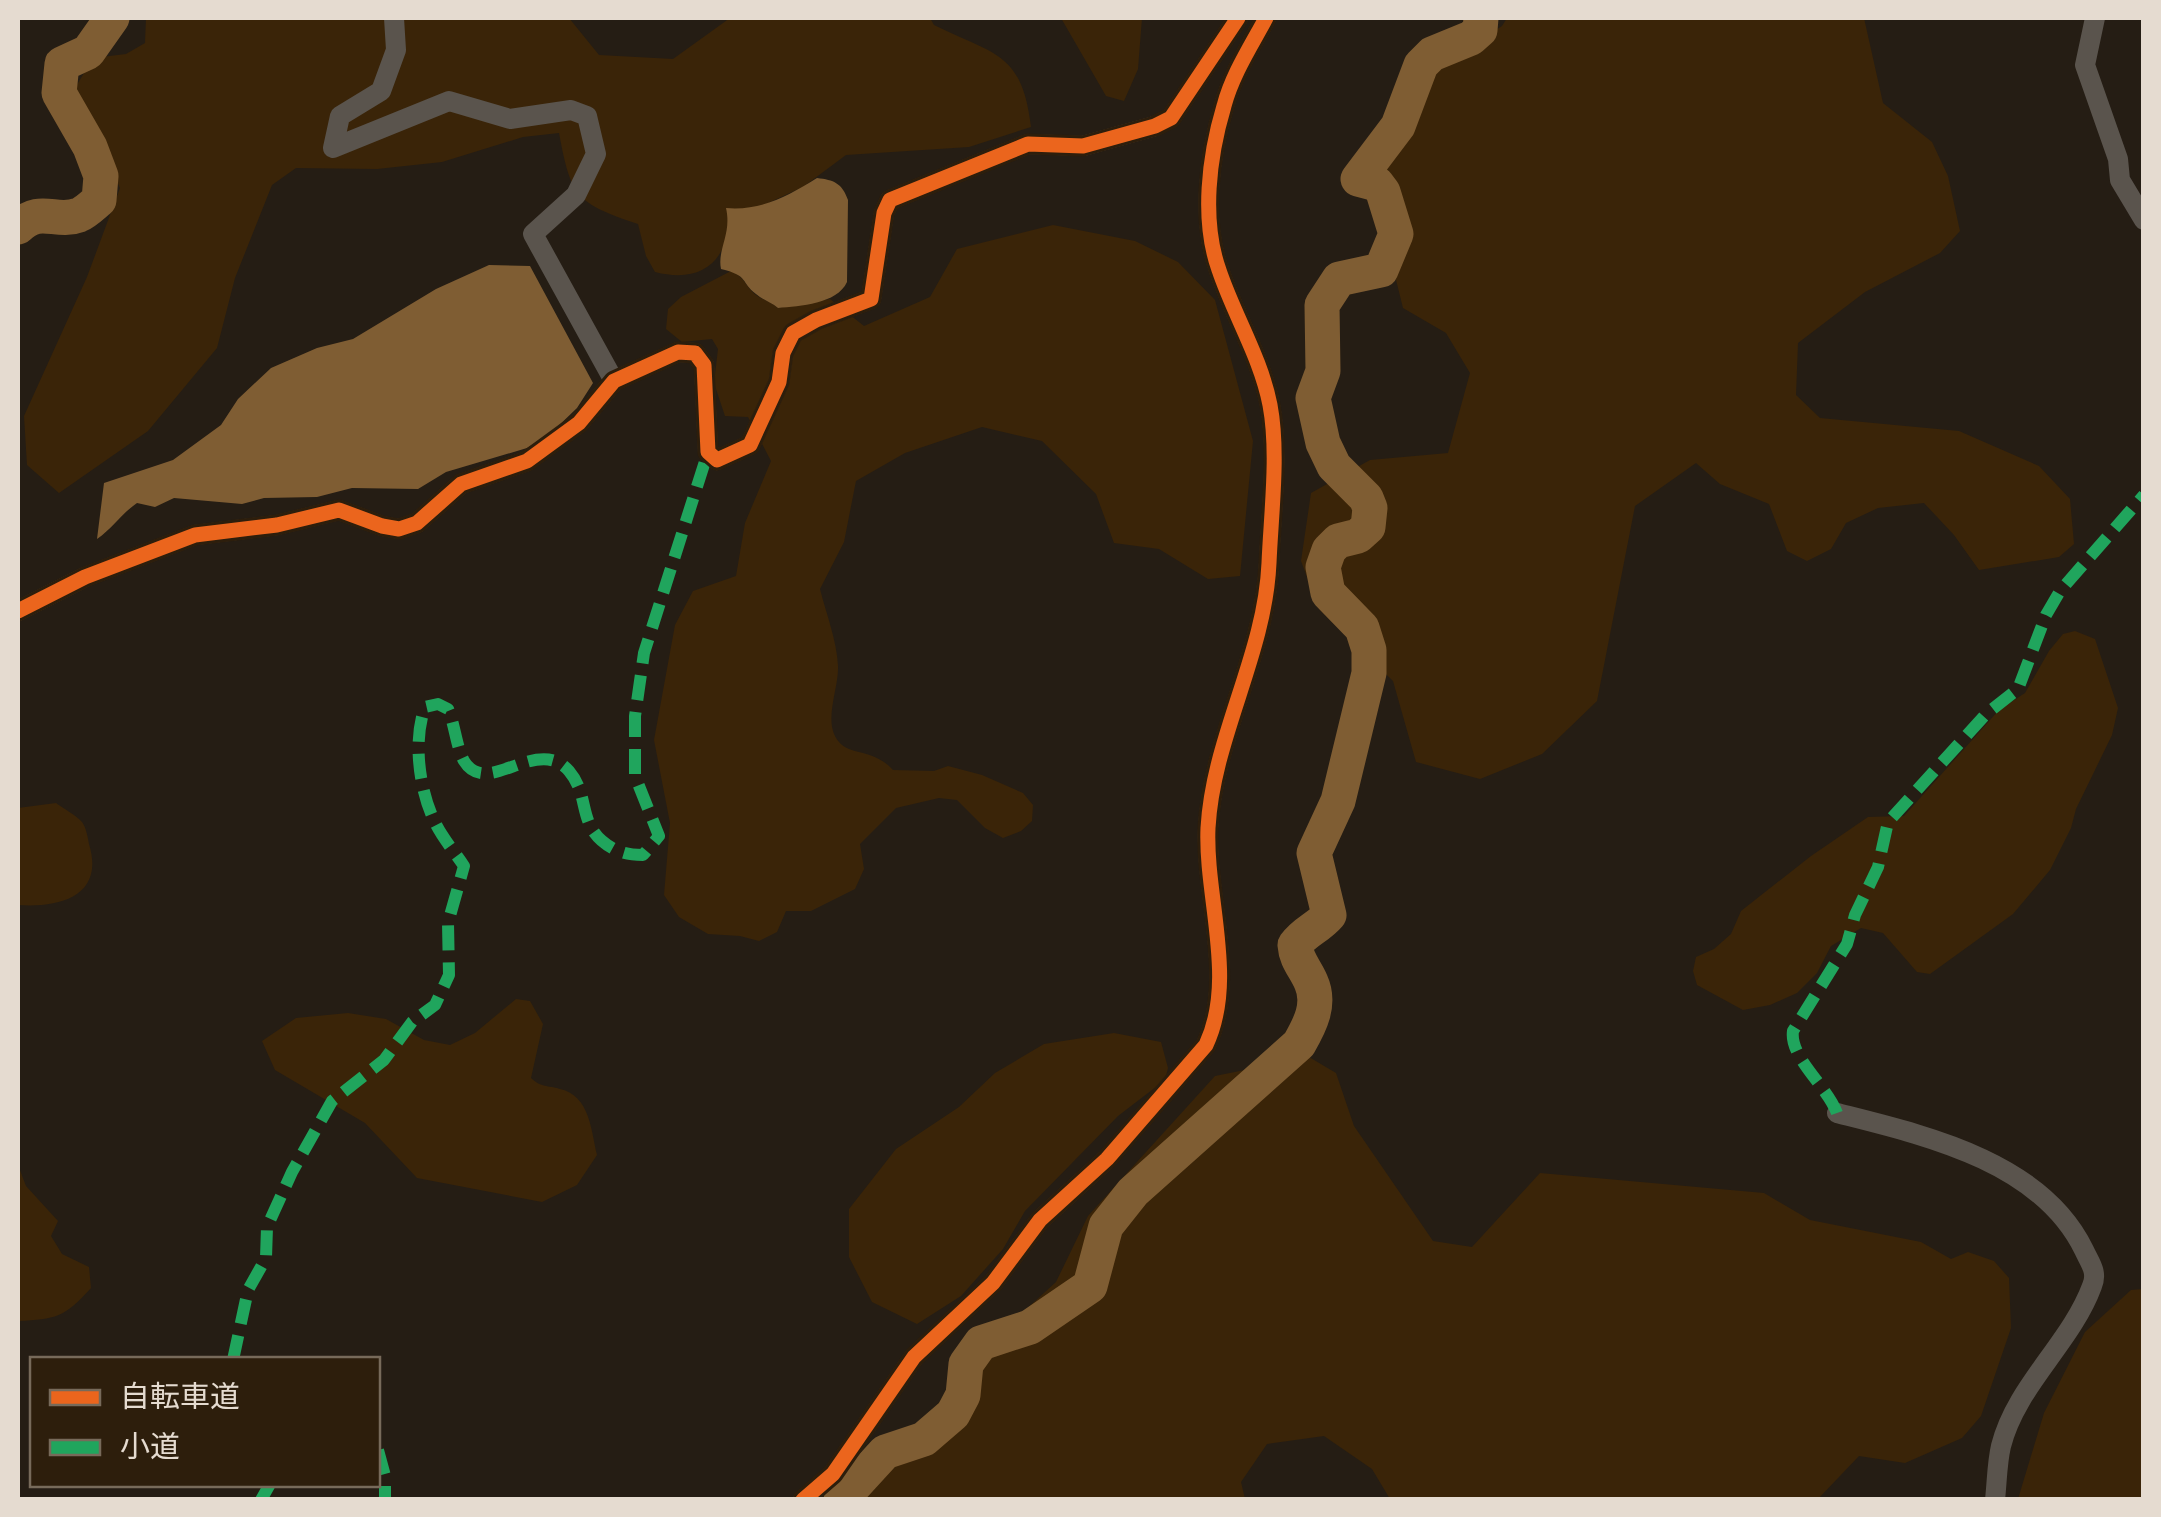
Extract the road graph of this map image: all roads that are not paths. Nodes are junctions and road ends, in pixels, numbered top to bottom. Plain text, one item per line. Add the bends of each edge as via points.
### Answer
1 (394, 18) edge
2 (1238, 18) edge
3 (1266, 18) edge
4 (2095, 18) edge
5 (2144, 220) edge
6 (614, 381) junction
7 (18, 611) edge
8 (1836, 1113) dead end
9 (803, 1500) edge
10 (1995, 1500) edge

1 - 6 street via 396,50 381,91 340,116 333,148 449,100 510,119 571,110 587,116 596,154 576,196 533,234
2 - 6 street via 1170,118 1155,126 1083,146 1028,144 890,200 871,299 792,333 779,382 750,445 717,460 708,452 704,365 695,353 678,352
3 - 9 street via 1224,104 1210,193 1209,231 1218,268 1262,375 1273,434 1265,603 1210,806 1216,1024 1197,1056 1107,1160 1040,1220 993,1284 914,1357 834,1474
4 - 5 street via 2085,65 2120,180
6 - 7 street via 579,423 527,461 461,484 417,523 399,529 338,510 195,535
8 - 10 street via 1920,1134 2018,1179 2059,1214 2095,1272 2069,1331 2019,1404 2001,1445

